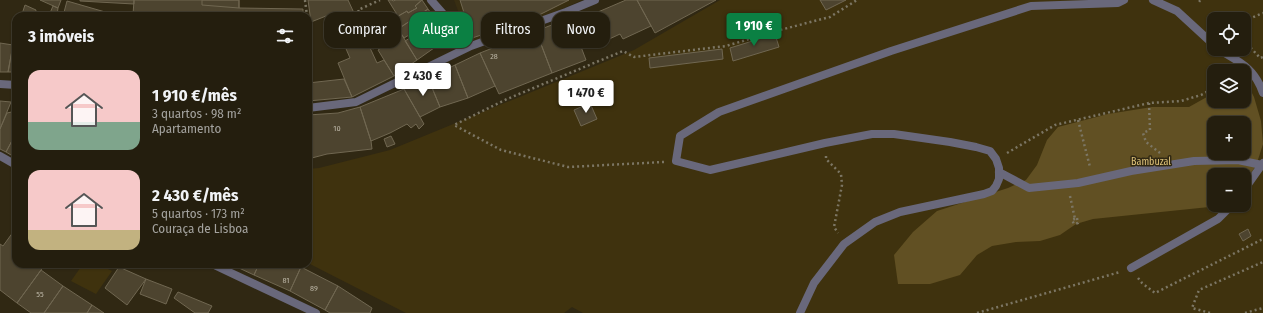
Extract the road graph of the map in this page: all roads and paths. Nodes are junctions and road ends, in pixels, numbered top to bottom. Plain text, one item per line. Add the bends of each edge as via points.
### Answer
1 (305, 0) edge
2 (380, 0) edge
3 (431, 0) edge
4 (595, 0) edge
5 (857, 0) edge
6 (1124, 0) edge
7 (1153, 0) edge
8 (1199, 0) edge
9 (1203, 0) edge
10 (306, 12) edge
11 (442, 12) edge
12 (1263, 13) edge
13 (1251, 18) edge
14 (1207, 39) edge
15 (1251, 48) edge
16 (374, 49) dead end
17 (1229, 56) edge
18 (1263, 57) edge
19 (0, 84) edge
20 (12, 85) edge
21 (1207, 92) edge
22 (1263, 93) edge
23 (1149, 103) junction
24 (312, 108) edge
25 (1078, 120) junction
26 (825, 143) junction
27 (0, 156) edge
28 (996, 159) junction
29 (676, 161) junction
30 (12, 163) edge
31 (1172, 164) junction
32 (1262, 164) edge
33 (999, 172) junction
34 (1093, 179) junction
35 (1251, 180) edge
36 (1068, 184) junction
37 (1225, 212) edge
38 (1075, 219) dead end
39 (1263, 239) edge
40 (844, 244) junction
41 (1263, 262) edge
42 (220, 268) edge
43 (1131, 268) junction
44 (1263, 308) edge
45 (316, 313) edge
46 (800, 313) edge
47 (977, 313) edge
48 (1210, 313) edge
49 (1245, 313) edge

1 - 10 path
2 - 16 path via 358,10
3 - 11 street
4 - 24 street via 465,49 356,102
5 - 29 path via 830,17 726,46 634,56 623,51 507,99 454,126 501,150 568,168
6 - 29 street via 1118,3 1030,6 891,51 719,112 680,136
7 - 14 street via 1176,11
8 - 9 path
12 - 13 path
15 - 18 path via 1260,58
17 - 22 street via 1250,69 1260,82
19 - 20 street
21 - 23 path via 1181,101
23 - 25 path
23 - 31 path via 1150,130 1142,133 1146,142
25 - 28 path via 1055,125
25 - 34 path
26 - 28 street via 872,134 894,134 976,147 990,151
26 - 29 street via 710,170
26 - 40 path via 826,160 841,174 842,185 834,227
27 - 30 street
28 - 33 street
31 - 32 street via 1220,160
31 - 34 street
32 - 35 street
33 - 36 street via 1029,188
33 - 40 street via 996,186 992,191 900,212 875,222
34 - 36 street
36 - 38 path
37 - 43 street via 1218,219
39 - 43 path via 1155,293 1142,283
40 - 46 street via 814,283
41 - 48 path via 1199,290 1192,308
42 - 45 street
43 - 47 path
44 - 49 path

